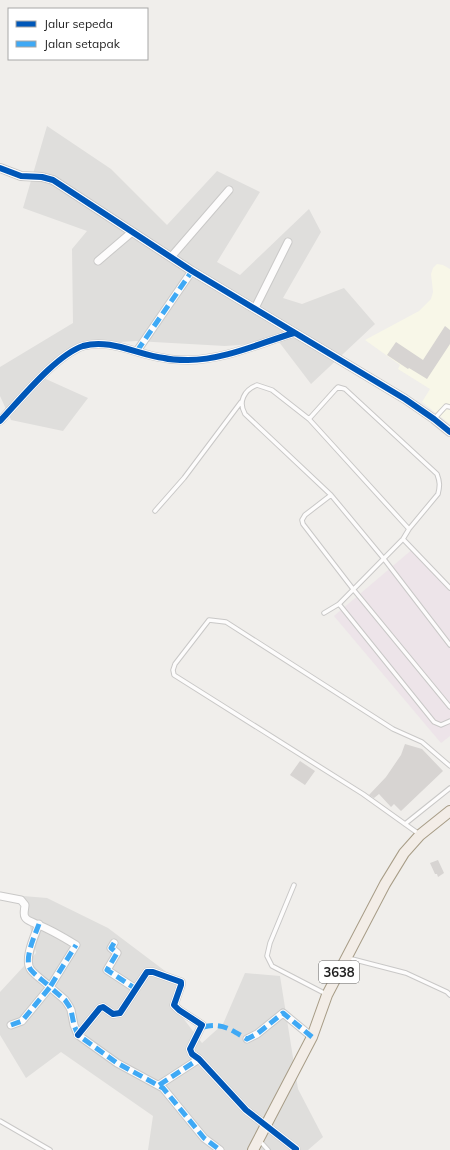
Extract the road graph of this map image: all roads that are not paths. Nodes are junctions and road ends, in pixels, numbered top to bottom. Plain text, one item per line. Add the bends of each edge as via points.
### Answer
1 (0, 168) edge
2 (229, 190) dead end
3 (132, 232) junction
4 (288, 242) dead end
5 (171, 257) junction
6 (98, 261) dead end
7 (192, 270) junction
8 (255, 308) junction
9 (294, 332) junction
10 (137, 351) junction
11 (241, 402) junction
12 (450, 407) edge
13 (309, 419) junction
14 (434, 419) junction
15 (0, 422) edge
16 (450, 432) edge
17 (331, 495) junction
18 (155, 512) dead end
19 (409, 529) junction
20 (403, 539) junction
21 (384, 559) junction
22 (450, 588) edge
23 (353, 589) junction
24 (339, 604) junction
25 (324, 613) dead end
26 (450, 645) edge
27 (450, 707) edge
28 (450, 721) edge
29 (450, 766) edge
30 (450, 788) edge
31 (450, 811) edge
32 (405, 824) junction
33 (420, 835) junction
34 (294, 885) dead end
35 (0, 896) edge
36 (38, 924) junction
37 (114, 943) dead end
38 (347, 957) junction
39 (50, 986) junction
40 (136, 988) junction
41 (327, 995) junction
42 (450, 995) edge
43 (11, 1025) dead end
44 (78, 1035) junction
45 (312, 1037) junction
46 (247, 1039) dead end
47 (199, 1059) junction
48 (158, 1085) junction
49 (0, 1121) edge
50 (265, 1126) junction
51 (258, 1139) junction
52 (296, 1149) edge
53 (50, 1150) edge
54 (220, 1150) edge
55 (253, 1150) edge
56 (268, 1150) edge

1 - 3 street via 21,176 42,176 54,180
2 - 5 street
3 - 5 street
3 - 6 street
4 - 8 street
5 - 7 street
7 - 8 street
7 - 10 street
8 - 9 street
9 - 10 street via 223,356 189,360 163,358
9 - 14 street
10 - 15 street via 98,344 74,351 53,366
11 - 13 lane via 253,387 263,386
11 - 17 lane via 245,414
11 - 18 lane
12 - 14 lane via 444,407
13 - 19 lane
13 - 19 lane via 335,390 342,387 436,474 440,487 438,494
14 - 16 street
17 - 21 lane
17 - 23 lane via 305,514 302,520
19 - 20 lane
20 - 21 lane
20 - 22 lane
21 - 23 lane
21 - 26 lane
23 - 24 lane
23 - 27 lane
24 - 25 lane
24 - 28 lane via 434,722 441,725
29 - 32 lane via 422,742 393,729 226,622 209,620 175,664 174,675 363,794
30 - 32 lane
31 - 33 main road, 3638
32 - 33 lane
33 - 38 main road, 3638 via 404,853
34 - 41 lane via 267,956 272,966
35 - 36 street via 21,900 25,917
36 - 39 street via 28,963 34,973
36 - 39 street via 76,945
37 - 40 street via 111,948 117,953 107,970
38 - 41 main road, 3638
38 - 42 lane via 406,973
39 - 43 street via 22,1022
39 - 44 street via 69,1006
40 - 44 street via 120,1013 113,1014 103,1007 100,1008
40 - 47 street via 149,971 181,982 174,1005 202,1025 190,1049
41 - 45 main road, 3638
44 - 48 street via 117,1063
45 - 46 street via 283,1013
45 - 50 main road, 3638
47 - 48 street
47 - 50 street via 246,1110
48 - 54 street via 167,1092 204,1138
49 - 53 lane
50 - 51 main road, 3638
50 - 52 street
51 - 55 main road, 3638
51 - 56 lane

